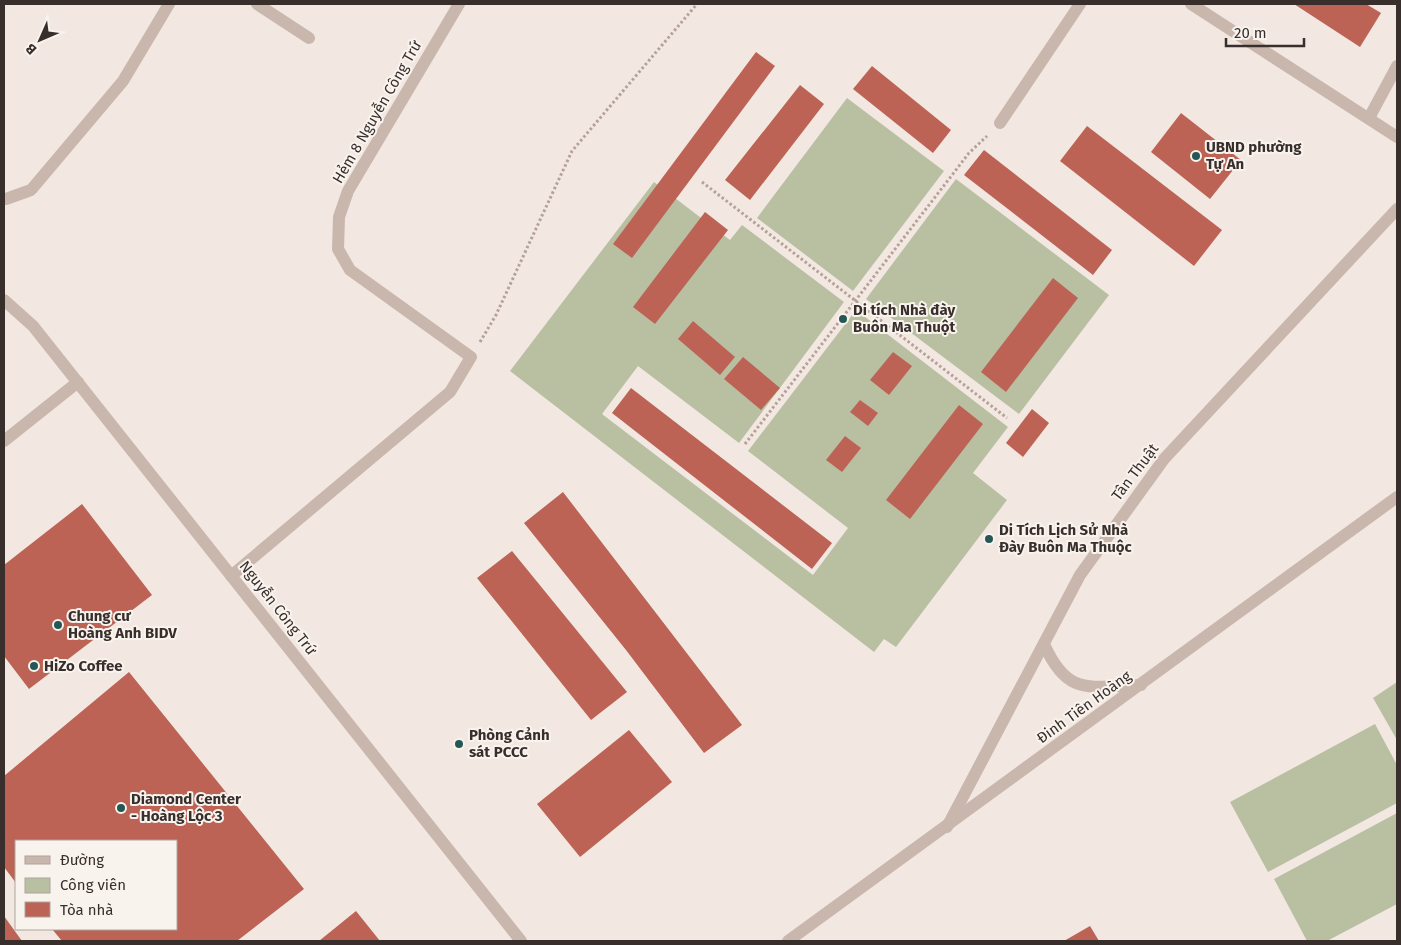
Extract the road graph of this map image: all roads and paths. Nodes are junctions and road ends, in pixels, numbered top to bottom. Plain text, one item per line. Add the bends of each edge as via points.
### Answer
1 (169, 4) edge
2 (257, 4) edge
3 (460, 4) edge
4 (697, 4) edge
5 (1080, 4) edge
6 (1191, 4) edge
7 (273, 8) edge
8 (309, 38) dead end
9 (1397, 66) edge
10 (1369, 118) junction
11 (1000, 123) joint
12 (1397, 137) edge
13 (702, 182) dead end
14 (4, 198) edge
15 (1397, 209) edge
16 (4, 301) edge
17 (855, 301) junction
18 (471, 357) junction
19 (78, 382) junction
20 (1007, 418) dead end
21 (4, 441) edge
22 (745, 444) dead end
23 (1397, 497) edge
24 (231, 576) junction
25 (1044, 644) junction
26 (1140, 685) junction
27 (948, 827) junction
28 (521, 941) edge
29 (788, 941) edge

1 - 14 street via 123,81 31,190
2 - 7 street
3 - 18 street, Hẻm 8 Nguyễn Công Trứ via 348,192 339,217 338,249 350,270
4 - 18 path via 572,151 496,315
5 - 11 street
6 - 10 street
7 - 8 street
9 - 10 street
10 - 12 street
11 - 17 path via 969,153
13 - 17 path
15 - 25 street, Tân Thuật via 1164,459 1080,575
16 - 19 street, Nguyễn Công Trứ via 33,326
17 - 20 path
17 - 22 path
18 - 24 street via 450,392
19 - 21 street
19 - 24 street, Nguyễn Công Trứ
23 - 26 street, Đinh Tiên Hoàng
24 - 28 street, Nguyễn Công Trứ
25 - 26 street via 1059,672 1073,684
25 - 27 street, Tân Thuật
26 - 27 street, Đinh Tiên Hoàng
27 - 29 street, Đinh Tiên Hoàng

